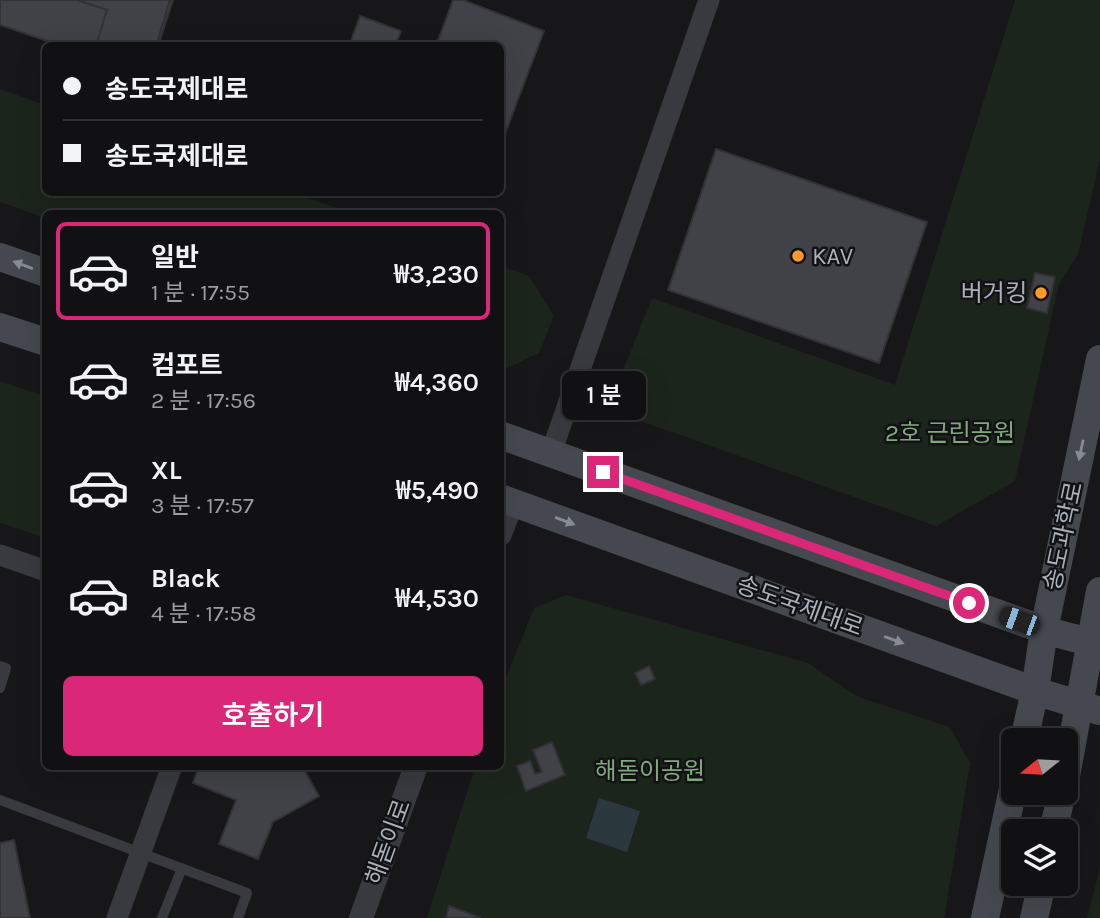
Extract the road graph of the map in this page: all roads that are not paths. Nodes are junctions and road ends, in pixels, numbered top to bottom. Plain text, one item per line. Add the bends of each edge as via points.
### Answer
1 (709, 0) edge
2 (0, 257) edge
3 (42, 272) edge
4 (0, 327) edge
5 (42, 341) edge
6 (1100, 359) edge
7 (504, 436) edge
8 (551, 453) junction
9 (506, 500) edge
10 (0, 555) edge
11 (42, 571) edge
12 (1100, 591) edge
13 (1044, 630) junction
14 (1095, 643) edge
15 (0, 666) edge
16 (0, 688) edge
17 (1035, 691) junction
18 (1090, 707) edge
19 (1027, 728) edge
20 (1078, 742) edge
21 (171, 770) edge
22 (415, 770) edge
23 (0, 800) edge
24 (1010, 805) edge
25 (141, 852) junction
26 (182, 868) junction
27 (1039, 896) edge
28 (117, 918) edge
29 (162, 918) edge
30 (238, 918) edge
31 (361, 918) edge
32 (985, 918) edge
33 (1034, 918) edge

1 - 8 street
3 -> 2 main road
4 - 5 main road
6 -> 13 main road, 송도과학로
7 - 8 main road
8 - 13 main road
9 -> 17 main road, 송도국제대로
10 - 11 street
12 - 14 main road, 송도과학로
13 - 14 main road
13 - 17 main road, 송도과학로
14 - 18 main road, 송도과학로
15 - 16 lane via 6,668
17 - 18 main road, 송도국제대로
17 - 19 main road, 송도과학로
18 - 20 main road, 송도과학로
21 - 25 street
22 - 31 street, 해돋이로
23 - 25 lane
24 - 32 main road
25 - 26 lane
25 - 28 street
26 - 29 lane
26 - 30 lane via 247,893
27 - 33 main road

